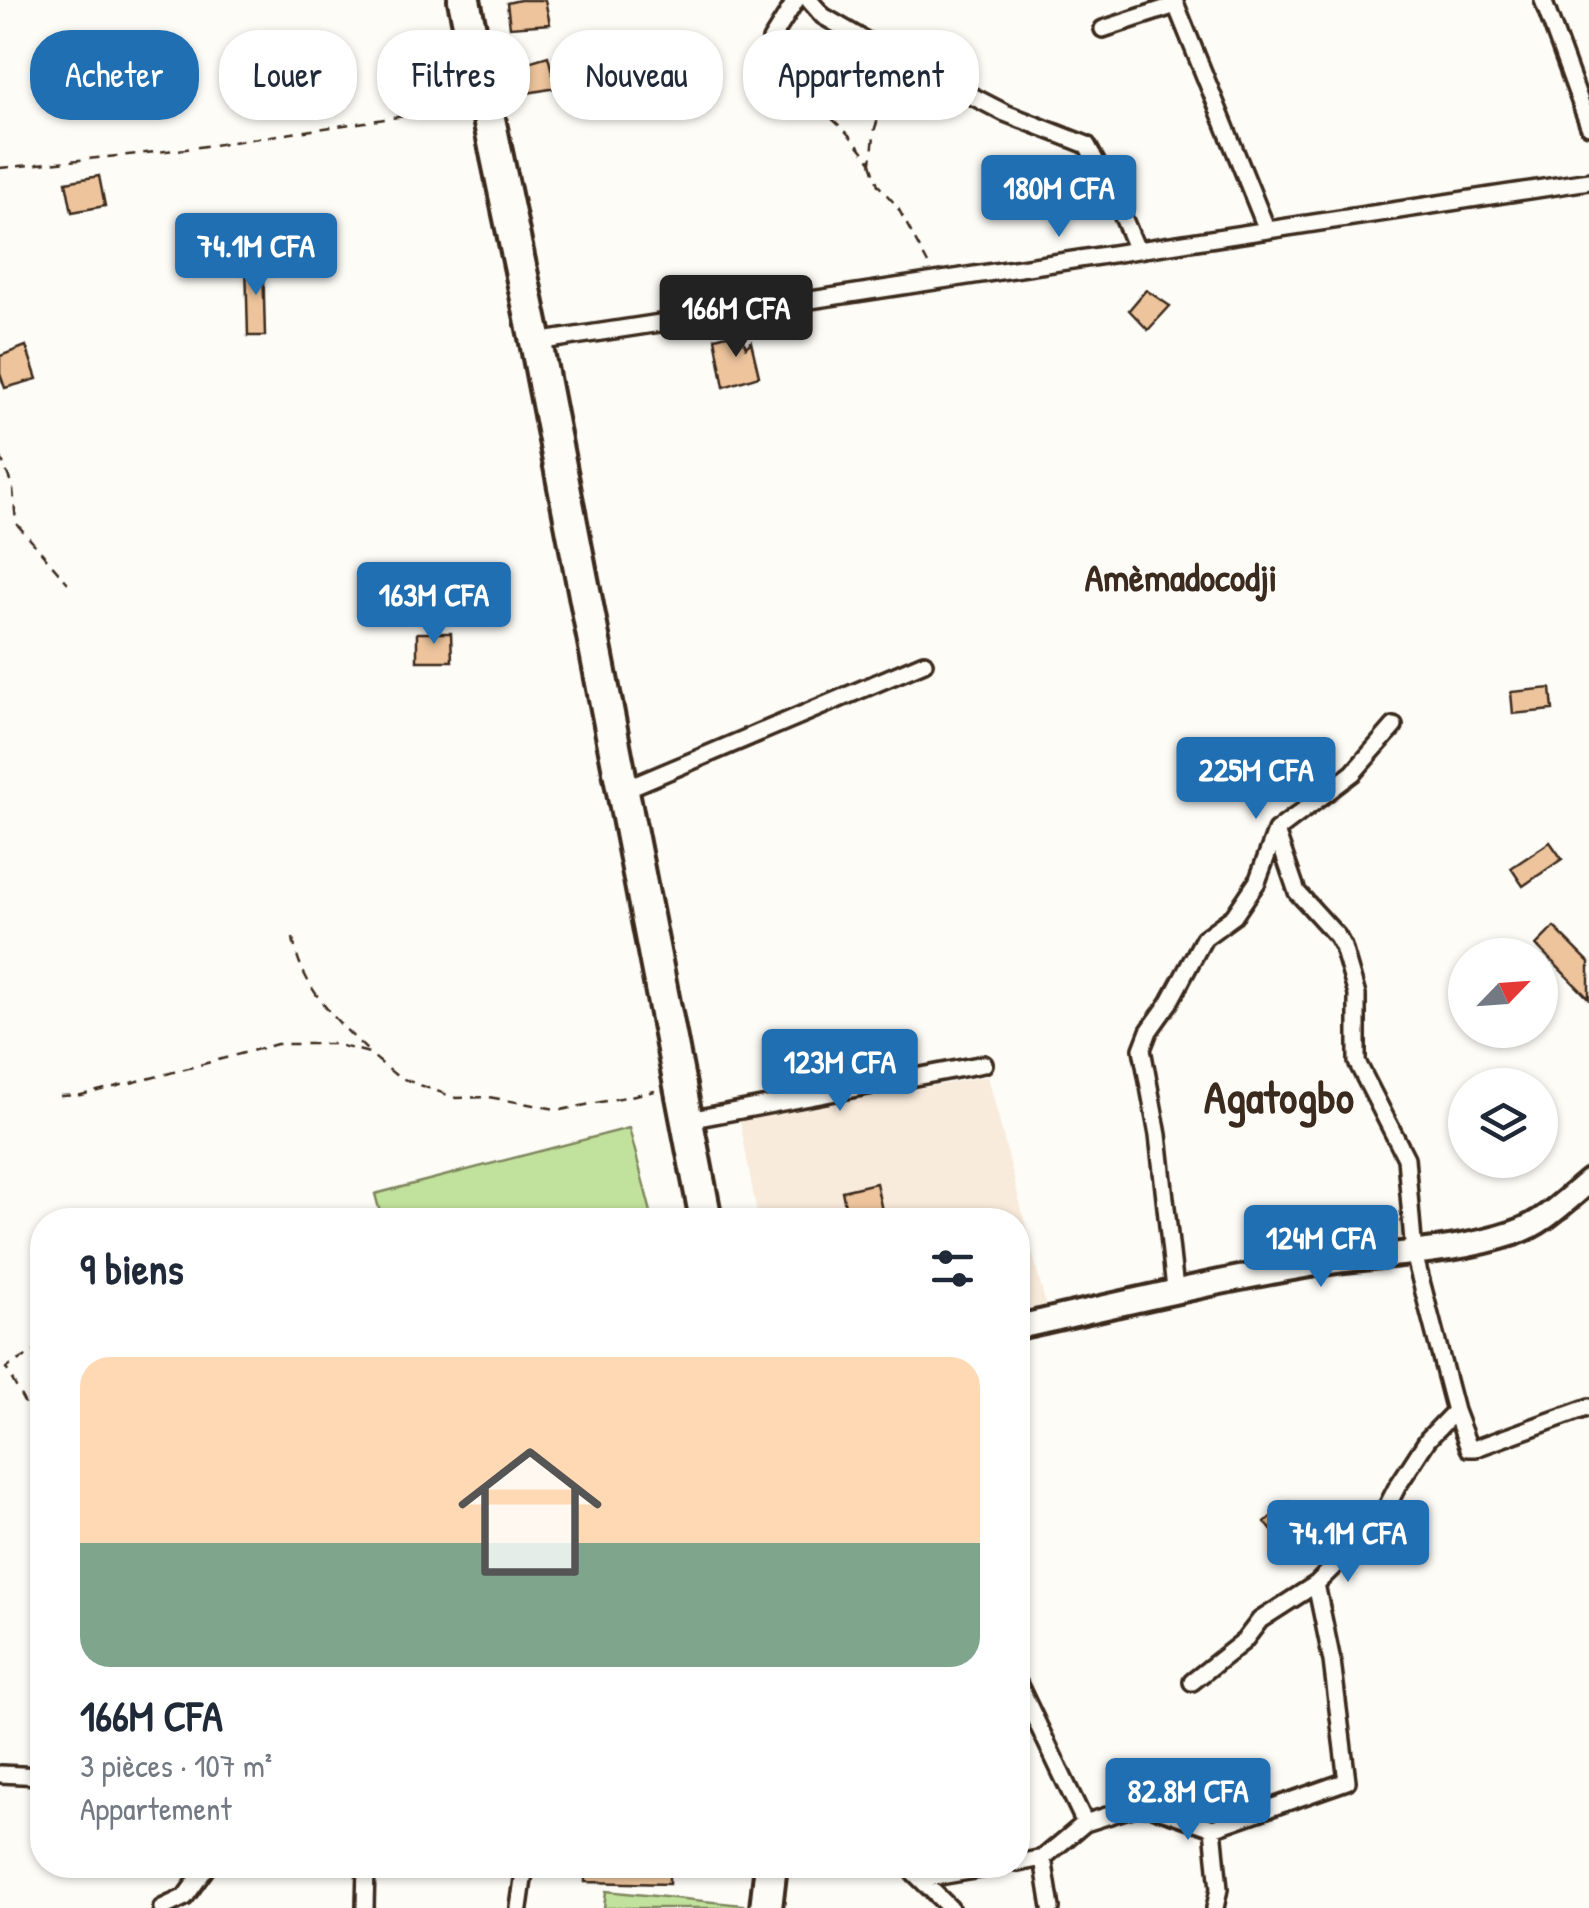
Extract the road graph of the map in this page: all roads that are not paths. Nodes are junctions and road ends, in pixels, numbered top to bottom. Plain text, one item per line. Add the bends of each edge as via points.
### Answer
1 (796, 0) edge
2 (809, 0) edge
3 (1543, 0) edge
4 (469, 4) edge
5 (1103, 29) dead end
6 (777, 30) edge
7 (1589, 126) edge
8 (1589, 181) edge
9 (1267, 230) junction
10 (1137, 250) junction
11 (536, 342) junction
12 (924, 663) dead end
13 (1394, 726) dead end
14 (621, 792) junction
15 (1276, 832) junction
16 (984, 1064) dead end
17 (685, 1105) junction
18 (1589, 1181) edge
19 (704, 1208) edge
20 (1414, 1254) junction
21 (1175, 1290) junction
22 (1030, 1324) edge
23 (1589, 1408) edge
24 (1455, 1411) junction
25 (1316, 1584) junction
26 (1192, 1682) dead end
27 (1030, 1708) edge
28 (0, 1774) edge
29 (30, 1775) edge
30 (1085, 1823) junction
31 (1213, 1828) junction
32 (1043, 1858) junction
33 (1030, 1861) edge
34 (199, 1878) edge
35 (366, 1878) edge
36 (523, 1878) edge
37 (769, 1878) edge
38 (928, 1878) edge
39 (922, 1879) joint
40 (162, 1908) edge
41 (365, 1908) edge
42 (519, 1908) edge
43 (766, 1908) edge
44 (950, 1908) edge
45 (1051, 1908) edge
46 (1215, 1908) edge

1 - 6 street
2 - 10 street via 823,16 873,45 1006,114 1086,145
3 - 7 street
4 - 11 highway
5 - 9 street via 1176,5
8 - 9 street
9 - 10 street
10 - 11 street
11 - 14 highway
12 - 14 street
13 - 15 street via 1354,773
14 - 17 highway
15 - 20 street via 1297,892 1343,947 1357,995 1357,1062 1406,1158
15 - 21 street via 1256,882 1234,916 1204,938 1142,1049
16 - 17 street
17 - 19 highway
18 - 20 street via 1514,1234
20 - 21 street
20 - 24 street
21 - 22 street
23 - 24 street via 1472,1449
24 - 25 street via 1428,1439 1380,1522
25 - 26 street via 1260,1620
25 - 31 street via 1347,1781
27 - 30 street
28 - 29 street
30 - 31 street via 1145,1805
30 - 32 street
31 - 46 street
32 - 33 street
32 - 45 street
34 - 40 street via 185,1897
35 - 41 street
36 - 42 street
37 - 43 highway
38 - 39 street
39 - 44 street

